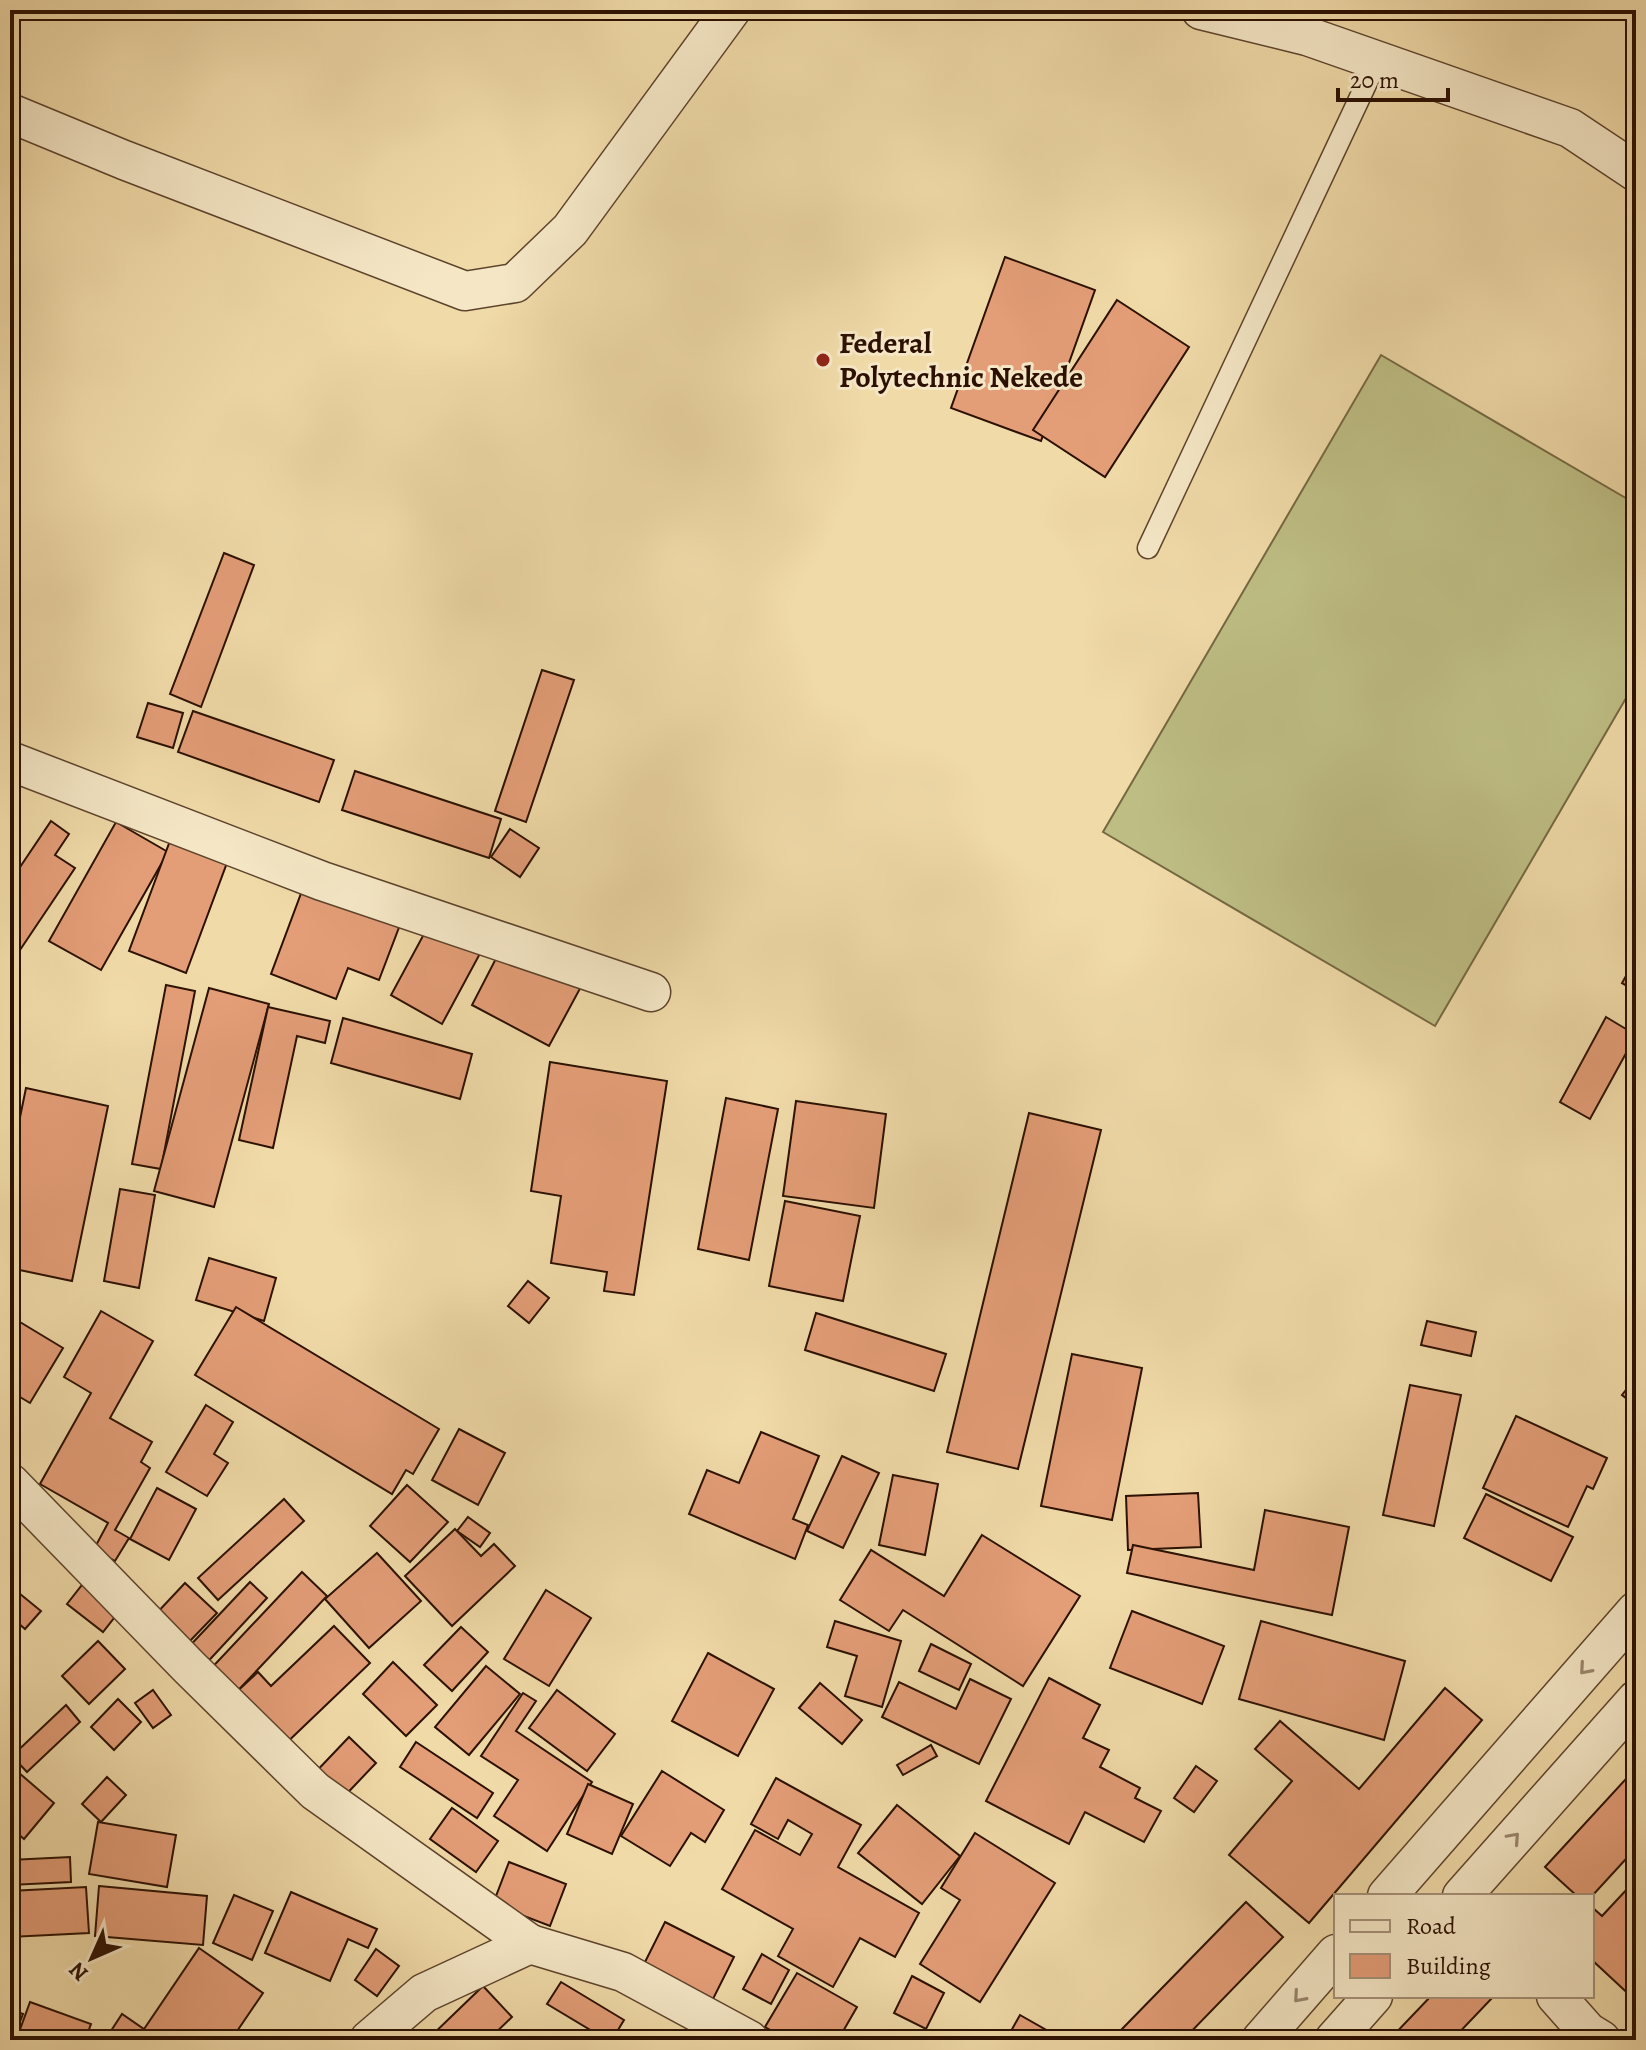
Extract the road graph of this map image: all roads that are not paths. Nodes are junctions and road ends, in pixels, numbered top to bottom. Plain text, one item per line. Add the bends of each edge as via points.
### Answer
1 (731, 10) edge
2 (1201, 10) edge
3 (1298, 23) edge
4 (1377, 61) junction
5 (10, 113) edge
6 (1636, 172) edge
7 (1148, 548) dead end
8 (10, 761) edge
9 (651, 992) dead end
10 (10, 1483) edge
11 (1636, 1611) edge
12 (1636, 1700) edge
13 (1389, 1894) edge
14 (1466, 1894) edge
15 (530, 1944) junction
16 (1334, 1956) edge
17 (1371, 1998) edge
18 (1558, 1998) edge
19 (369, 2040) edge
20 (749, 2040) edge
21 (1261, 2040) edge
22 (1334, 2040) edge
23 (1601, 2040) edge

1 - 5 street via 570,230 515,283 465,291
2 - 3 street
3 - 4 street
4 - 6 street via 1570,128
4 - 7 lane
8 - 9 street via 322,881
10 - 15 street via 315,1791
11 -> 13 street
14 -> 12 street
15 - 19 street via 424,1993
15 - 20 street via 623,1972
16 -> 21 street
17 - 22 street
18 - 23 street

